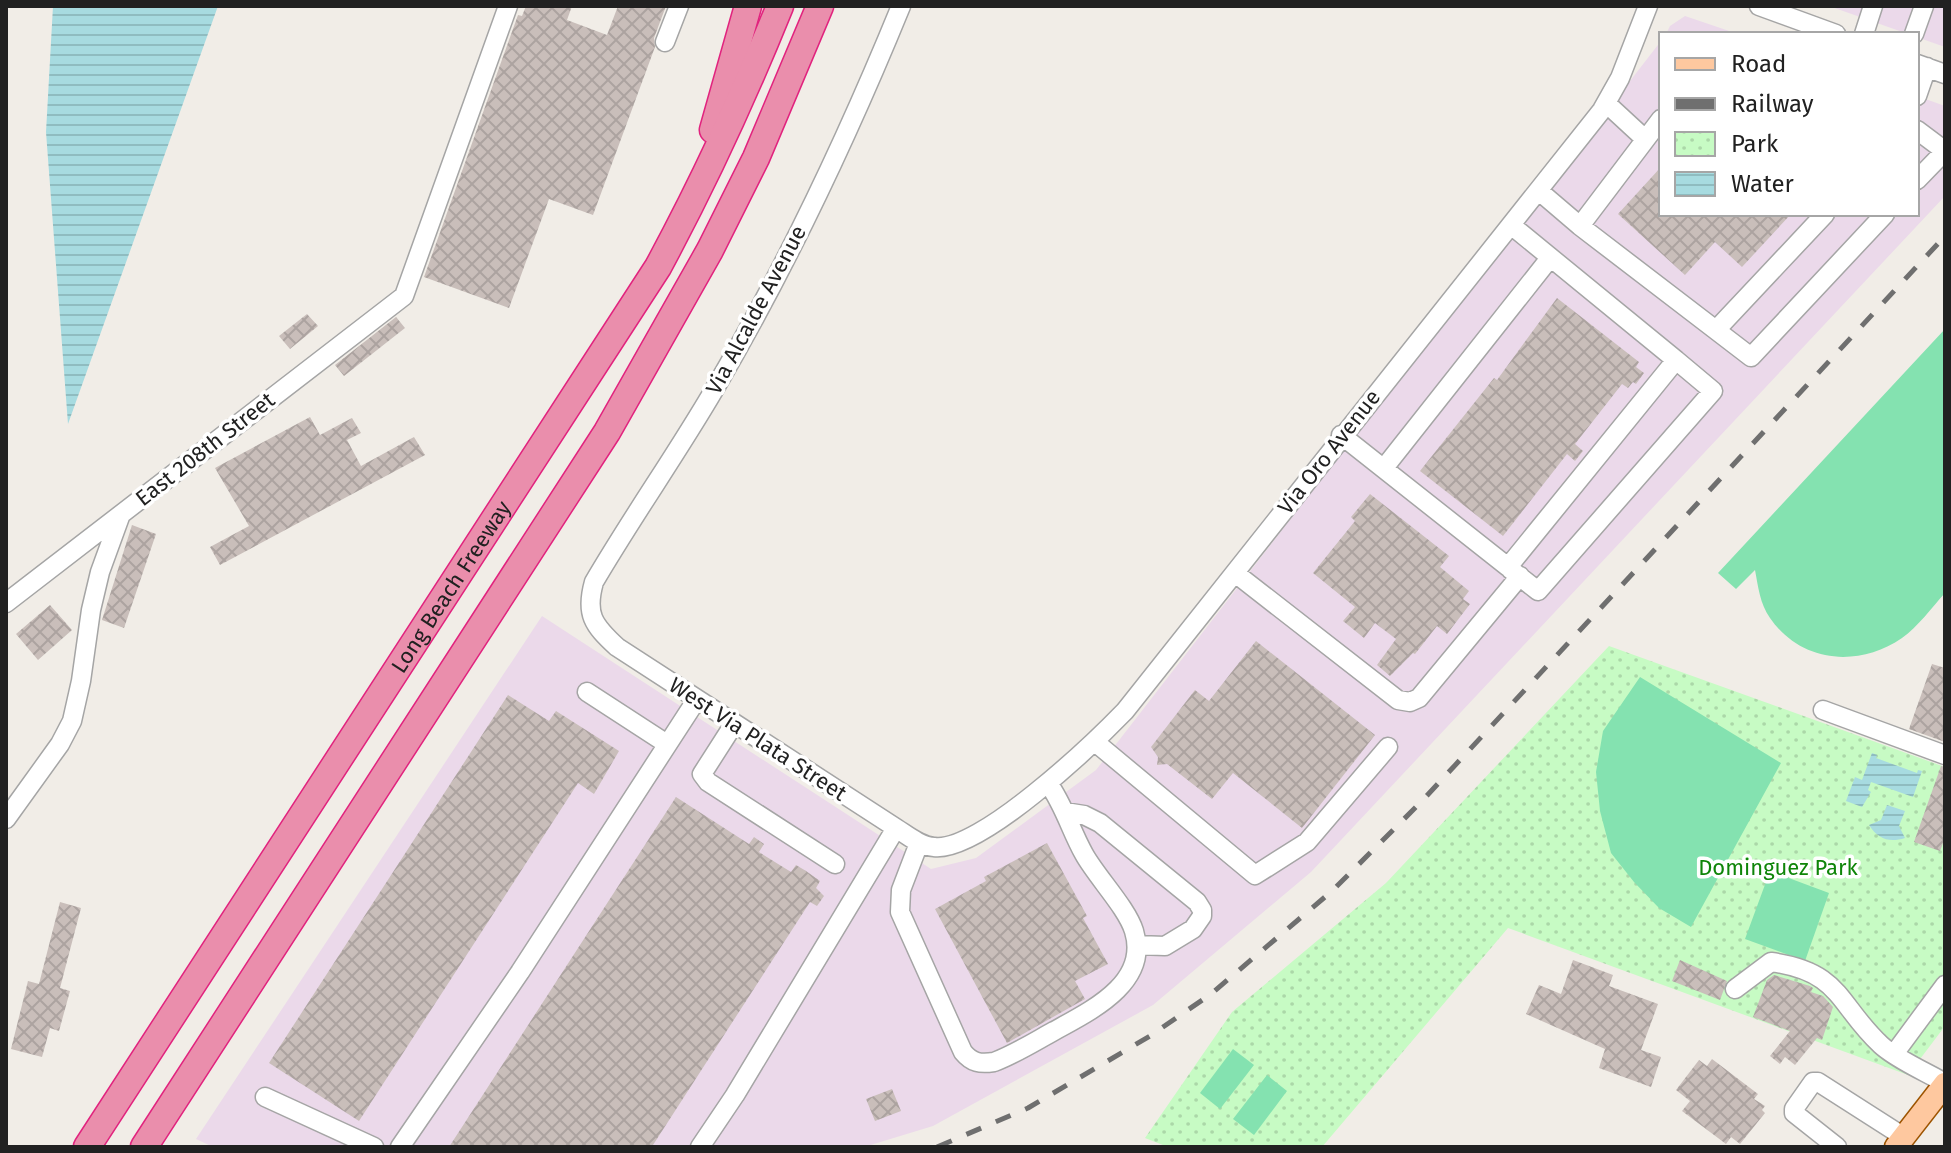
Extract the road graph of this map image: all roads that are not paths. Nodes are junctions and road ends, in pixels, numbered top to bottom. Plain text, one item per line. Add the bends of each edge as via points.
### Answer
1 (508, 6) edge
2 (679, 6) edge
3 (748, 6) edge
4 (780, 6) edge
5 (820, 6) edge
6 (901, 6) edge
7 (1648, 6) edge
8 (1759, 6) edge
9 (1873, 6) edge
10 (1924, 6) edge
11 (1830, 32) edge
12 (1865, 32) edge
13 (1915, 32) edge
14 (665, 42) dead end
15 (1922, 66) edge
16 (1945, 74) edge
17 (1606, 103) junction
18 (1659, 122) edge
19 (1919, 132) edge
20 (1645, 139) junction
21 (1919, 178) edge
22 (1539, 191) junction
23 (691, 206) junction
24 (1823, 216) edge
25 (1883, 216) edge
26 (1511, 225) junction
27 (1580, 226) junction
28 (1550, 258) junction
29 (1716, 330) junction
30 (1676, 360) junction
31 (1341, 435) junction
32 (1384, 468) junction
33 (121, 514) junction
34 (1514, 572) junction
35 (1235, 573) junction
36 (8, 597) edge
37 (589, 601) joint
38 (587, 692) dead end
39 (697, 699) junction
40 (1823, 710) dead end
41 (734, 724) junction
42 (1095, 742) junction
43 (667, 744) junction
44 (1388, 747) dead end
45 (1945, 755) edge
46 (1048, 783) junction
47 (1065, 812) junction
48 (6, 819) edge
49 (896, 828) junction
50 (919, 843) junction
51 (950, 846) joint
52 (835, 864) dead end
53 (1137, 945) junction
54 (1945, 985) edge
55 (1735, 989) dead end
56 (1894, 1054) junction
57 (1945, 1084) edge
58 (265, 1097) dead end
59 (1900, 1142) edge
60 (87, 1147) edge
61 (144, 1147) edge
62 (374, 1147) edge
63 (400, 1147) edge
64 (700, 1147) edge
65 (1837, 1147) edge

1 - 33 street, East 208th Street via 404,296
2 - 14 street
3 - 23 highway
4 - 23 highway, Long Beach Freeway
5 - 61 highway via 756,158 656,350
6 - 37 street, Via Alcalde Avenue via 779,271 715,388 594,582
7 - 17 street, Via Oro Avenue
8 - 11 street
9 - 12 street
10 - 13 street
15 - 16 street
17 - 20 street
17 - 22 street, Via Oro Avenue
18 - 20 street
19 - 21 street via 1945,151
20 - 27 street
22 - 26 street, Via Oro Avenue
22 - 27 street
23 - 60 highway, Long Beach Freeway via 650,280
24 - 29 street
25 - 29 street via 1751,357
26 - 28 street
26 - 31 street, Via Oro Avenue
27 - 29 street
28 - 30 street
28 - 32 street
30 - 34 street
30 - 34 street via 1713,391 1538,591
31 - 32 street
31 - 35 street, Via Oro Avenue
32 - 34 street
33 - 36 street, East 208th Street
33 - 48 street via 91,610 72,721
34 - 35 street via 1419,698 1410,702 1398,700
35 - 42 street, Via Oro Avenue
37 - 39 street, West Via Plata Street via 599,631
38 - 43 street
39 - 41 street, West Via Plata Street
39 - 43 street
40 - 45 street
41 - 49 street, West Via Plata Street
41 - 52 street via 702,774
42 - 44 street via 1255,875 1307,842
42 - 46 street, Via Oro Avenue
43 - 63 street
46 - 47 street
46 - 51 street, Via Oro Avenue via 973,837
47 - 53 street via 1083,854 1134,928
47 - 53 street via 1100,823 1202,910 1193,929 1165,946
49 - 50 street, West Via Plata Street
49 - 64 street
50 - 51 street, West Via Plata Street
50 - 53 street via 901,890 900,912 969,1060 981,1064 1006,1058 1104,1003 1126,980
54 - 56 street
55 - 56 street via 1771,962 1819,976
56 - 57 street
57 - 59 main road
58 - 62 street
59 - 65 street via 1813,1082 1794,1113

